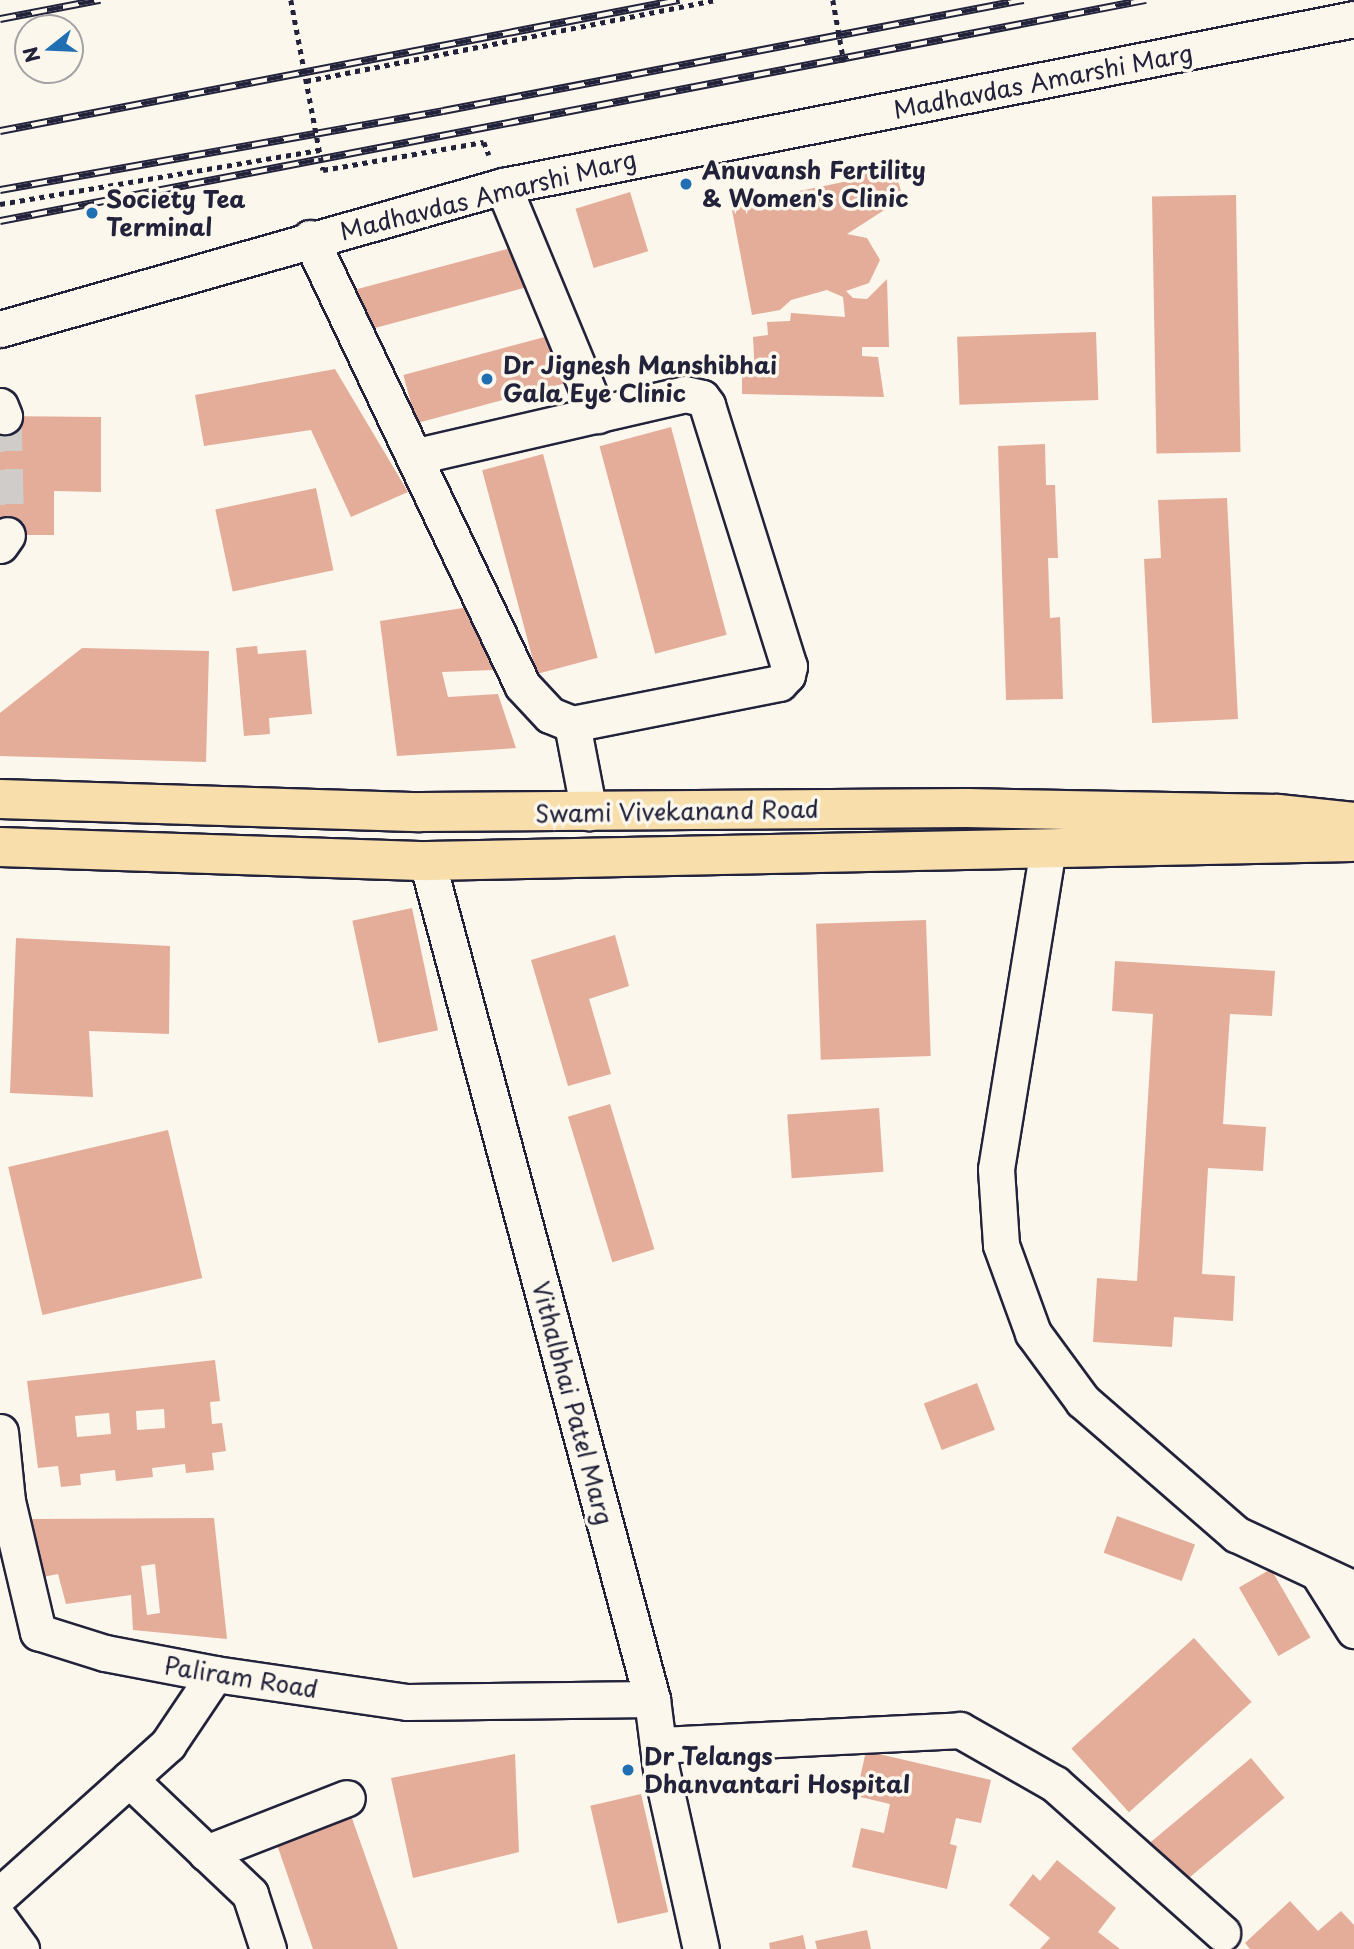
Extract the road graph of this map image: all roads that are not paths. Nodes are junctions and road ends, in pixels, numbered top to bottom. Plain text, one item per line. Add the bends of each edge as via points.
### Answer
1 (1354, 19) edge
2 (503, 186) junction
3 (310, 238) junction
4 (0, 329) edge
5 (598, 415) junction
6 (417, 456) junction
7 (572, 724) junction
8 (0, 799) edge
9 (589, 812) junction
10 (1354, 822) edge
11 (1354, 842) edge
12 (0, 848) edge
13 (1048, 848) junction
14 (427, 861) junction
15 (0, 1432) edge
16 (1320, 1576) junction
17 (1354, 1589) edge
18 (1354, 1630) edge
19 (215, 1674) junction
20 (652, 1699) junction
21 (658, 1745) junction
22 (129, 1779) junction
23 (346, 1798) dead end
24 (206, 1853) junction
25 (0, 1895) edge
26 (0, 1920) edge
27 (1222, 1933) dead end
28 (21, 1949) edge
29 (268, 1949) edge
30 (701, 1949) edge

1 - 2 street, Madhavdas Amarshi Marg
2 - 3 street, Madhavdas Amarshi Marg
2 - 5 street
3 - 4 street, Madhavdas Amarshi Marg
3 - 6 street
5 - 6 street
5 - 7 street via 685,394 702,398 789,666 779,682
6 - 7 street via 522,685 550,715
7 - 9 street
8 - 9 main road, Swami Vivekanand Road
9 - 10 main road, Swami Vivekanand Road via 967,808 1278,814
11 - 13 main road, Swami Vivekanand Road
12 - 14 main road, Swami Vivekanand Road
13 - 14 main road, Swami Vivekanand Road
13 - 16 street via 996,1169 1001,1245 1029,1320 1083,1401 1236,1534
14 - 20 street, Vithalbhai Patel Marg
15 - 19 street, Paliram Road via 7,1501 37,1632 105,1653
16 - 17 street
16 - 18 street
19 - 20 street, Paliram Road via 407,1702
19 - 22 street via 168,1744
20 - 21 street, Vithalbhai Patel Marg
21 - 27 street via 960,1730 1055,1784
21 - 30 street, Vithalbhai Patel Marg
22 - 24 street
22 - 25 street
23 - 24 street
24 - 29 street via 250,1894
26 - 28 street

